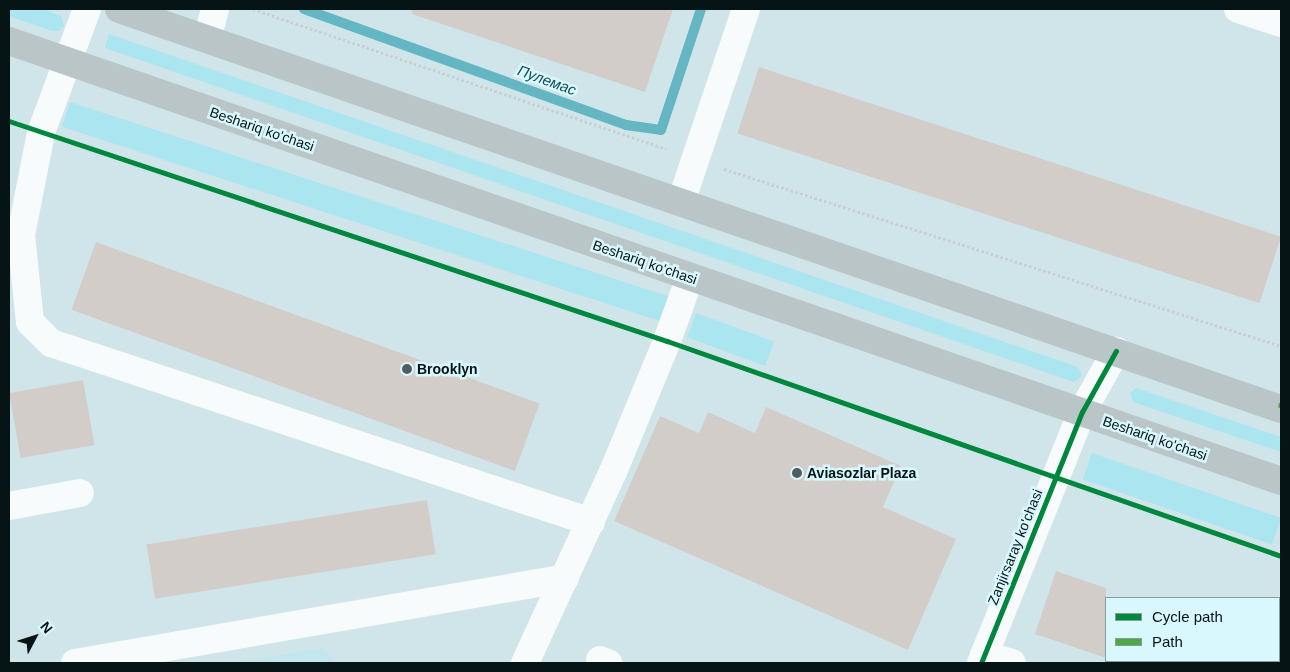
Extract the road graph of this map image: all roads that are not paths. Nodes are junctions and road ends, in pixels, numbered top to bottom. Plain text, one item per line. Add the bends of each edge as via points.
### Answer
1 (87, 9) edge
2 (119, 9) edge
3 (215, 9) edge
4 (746, 9) edge
5 (1238, 9) edge
6 (1281, 23) edge
7 (207, 39) junction
8 (9, 41) edge
9 (69, 62) junction
10 (681, 202) junction
11 (690, 277) junction
12 (20, 324) edge
13 (1116, 351) junction
14 (1281, 407) edge
15 (1082, 412) junction
16 (1281, 481) edge
17 (80, 493) dead end
18 (9, 506) edge
19 (590, 522) junction
20 (565, 578) junction
21 (983, 659) edge
22 (76, 663) edge
23 (525, 663) edge
24 (1012, 663) edge

1 - 9 street
2 - 7 main road
3 - 7 street
4 - 10 street
5 - 6 street
7 - 10 main road
8 - 9 main road, Beshariq ko'chasi
9 - 11 main road, Beshariq ko'chasi
9 - 12 street via 41,133 21,235
10 - 13 main road
11 - 15 main road, Beshariq ko'chasi
11 - 19 street via 667,341
12 - 19 street via 51,343
13 - 14 main road
13 - 15 street, Zanjirsaray ko'chasi
15 - 16 main road, Beshariq ko'chasi
15 - 21 street, Zanjirsaray ko'chasi
17 - 18 street
19 - 20 street
20 - 22 street
20 - 23 street
21 - 24 street

